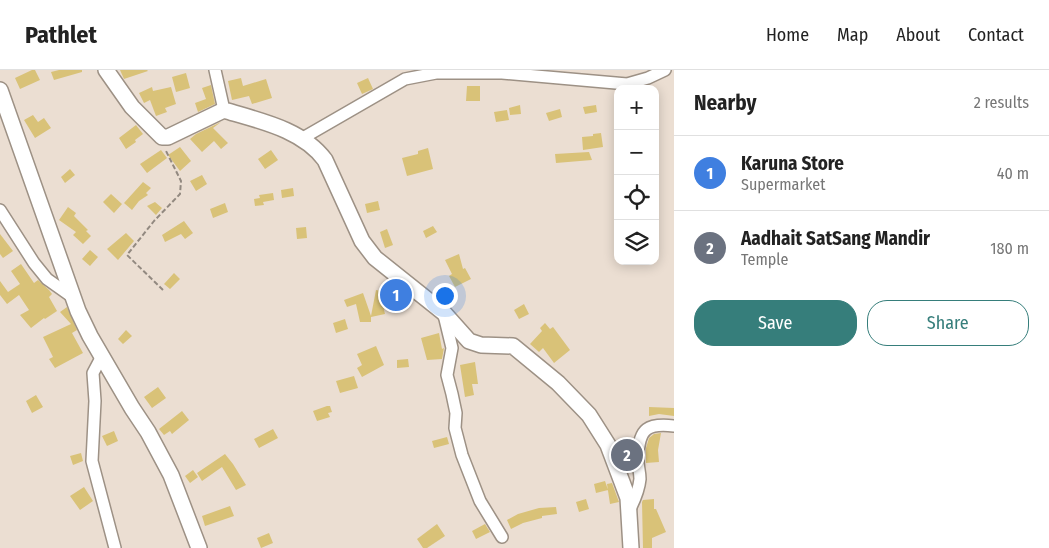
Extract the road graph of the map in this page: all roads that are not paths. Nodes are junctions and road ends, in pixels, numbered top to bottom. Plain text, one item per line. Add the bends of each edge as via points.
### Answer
1 (106, 70) edge
2 (215, 70) edge
3 (665, 70) edge
4 (0, 90) edge
5 (224, 110) junction
6 (301, 139) junction
7 (0, 210) edge
8 (71, 296) junction
9 (444, 313) junction
10 (102, 356) junction
11 (674, 426) edge
12 (630, 508) junction
13 (502, 537) dead end
14 (115, 548) edge
15 (200, 548) edge
16 (631, 548) edge

1 - 5 street via 132,107 162,137
2 - 5 street
3 - 6 street via 627,84 502,73 436,73 405,79
4 - 8 street
5 - 6 street via 270,123
6 - 9 street via 314,147 325,160 369,251
7 - 8 street via 47,279
8 - 10 street
9 - 12 street via 469,341 481,345 513,346 590,414 608,445
9 - 13 street via 452,348 447,374 456,413 455,428 480,501
10 - 14 street via 94,373 92,461
10 - 15 street via 171,475
11 - 12 street via 660,424 647,427 641,434 637,457 640,482
12 - 16 street

